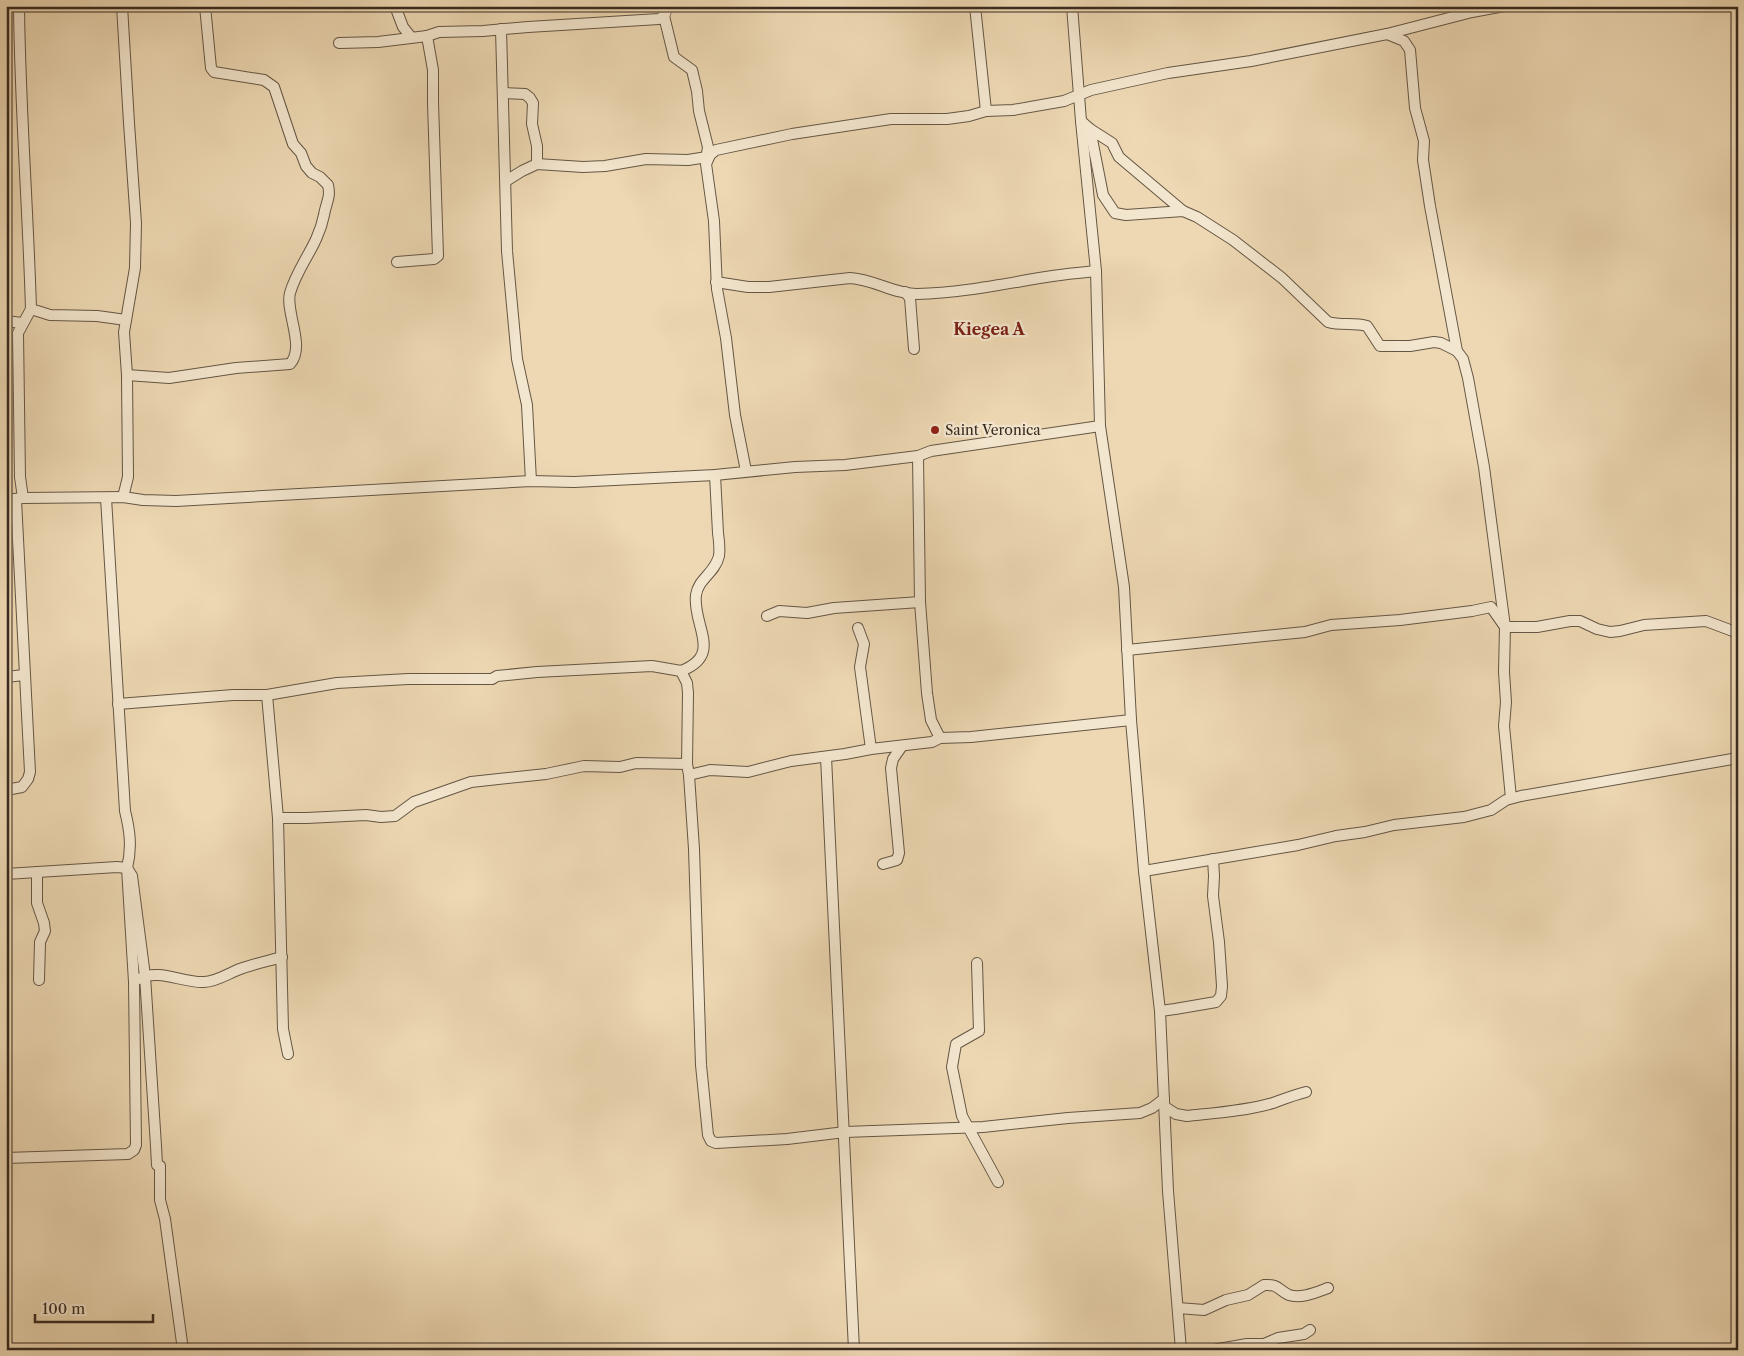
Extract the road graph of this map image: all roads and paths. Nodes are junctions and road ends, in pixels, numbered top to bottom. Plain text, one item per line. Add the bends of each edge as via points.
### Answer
1 (19, 6) edge
2 (122, 6) edge
3 (205, 6) edge
4 (394, 6) edge
5 (975, 6) edge
6 (1072, 6) edge
7 (1504, 6) edge
8 (665, 11) edge
9 (501, 29) junction
10 (1387, 34) junction
11 (427, 36) junction
12 (411, 38) junction
13 (339, 43) dead end
14 (503, 93) junction
15 (1079, 94) junction
16 (986, 111) junction
17 (1081, 121) junction
18 (1090, 129) junction
19 (706, 161) junction
20 (537, 164) junction
21 (506, 181) junction
22 (1183, 211) junction
23 (397, 262) dead end
24 (1096, 271) junction
25 (716, 282) junction
26 (905, 292) junction
27 (31, 310) junction
28 (126, 320) junction
29 (6, 321) edge
30 (22, 324) junction
31 (914, 349) dead end
32 (1457, 351) junction
33 (127, 375) junction
34 (1100, 426) junction
35 (918, 456) junction
36 (746, 471) junction
37 (715, 475) junction
38 (532, 482) junction
39 (123, 497) junction
40 (106, 498) junction
41 (15, 499) edge
42 (920, 602) junction
43 (767, 616) dead end
44 (1505, 627) junction
45 (858, 628) dead end
46 (1738, 633) edge
47 (1127, 650) junction
48 (681, 671) junction
49 (24, 675) junction
50 (6, 677) edge
51 (267, 695) junction
52 (118, 704) junction
53 (1131, 720) junction
54 (940, 738) junction
55 (902, 746) junction
56 (871, 749) junction
57 (826, 757) junction
58 (1738, 758) edge
59 (687, 764) junction
60 (689, 775) junction
61 (6, 790) edge
62 (1511, 798) junction
63 (278, 818) junction
64 (1213, 859) junction
65 (883, 864) dead end
66 (127, 868) junction
67 (1144, 871) junction
68 (37, 872) junction
69 (6, 874) edge
70 (282, 957) junction
71 (977, 963) dead end
72 (145, 976) junction
73 (39, 980) dead end
74 (134, 982) junction
75 (1160, 1010) junction
76 (288, 1054) dead end
77 (1306, 1092) dead end
78 (1164, 1103) junction
79 (968, 1128) junction
80 (845, 1132) junction
81 (6, 1158) edge
82 (998, 1182) dead end
83 (1328, 1288) dead end
84 (1178, 1308) junction
85 (1310, 1330) dead end
86 (1183, 1349) edge
87 (183, 1350) edge
88 (854, 1350) edge
89 (1213, 1350) edge

1 - 27 street
2 - 28 street via 136,223 135,268
3 - 33 street via 211,68 214,72 264,80 274,87 293,144 312,173 328,184 329,199 323,224 289,297 296,349 290,364 169,378
4 - 12 street via 402,28
5 - 16 street
6 - 15 street
7 - 10 street
8 - 9 street via 659,19
8 - 19 street via 674,58 692,70 708,147
9 - 11 street via 439,32
9 - 14 street
10 - 15 street via 1251,61 1168,73
10 - 32 street via 1404,41 1410,50 1430,206
11 - 12 street
11 - 23 street via 433,70 438,256 434,260
12 - 13 street
14 - 20 street via 525,94 530,98
14 - 21 street
15 - 16 street via 1064,101
15 - 17 street
16 - 19 street via 947,119 891,119 792,134 716,150
17 - 18 street
17 - 24 street
18 - 22 street via 1112,143 1119,157
18 - 22 street via 1103,196 1115,213
19 - 20 street via 646,159 605,166
19 - 25 street via 714,221
20 - 21 street
21 - 38 street via 506,251 517,359 528,405
22 - 32 street via 1254,256 1328,322 1367,326 1380,346 1434,342
24 - 26 street via 960,291
24 - 34 street
25 - 26 street via 769,287 850,278
25 - 36 street
26 - 31 street via 910,298
27 - 28 street via 50,315
27 - 30 street
28 - 33 street
29 - 30 street
30 - 41 street via 18,333 20,477
32 - 44 street via 1463,359 1468,378 1484,467
33 - 39 street via 128,477
34 - 35 street via 931,451
34 - 47 street via 1124,587
35 - 36 street via 845,465
35 - 42 street
36 - 37 street
37 - 38 street
37 - 48 street via 719,555 708,577 699,584 696,598 704,650 696,664
38 - 39 street via 195,501
39 - 40 street
40 - 41 street
40 - 52 street
41 - 49 street
42 - 43 street via 817,612 779,611
42 - 54 street via 931,720
44 - 46 street via 1537,627 1580,621 1610,632 1644,624 1706,621
44 - 47 street via 1491,607 1400,620 1331,625 1305,632
44 - 62 street via 1504,726
45 - 56 street via 864,644 860,667
47 - 53 street
48 - 51 street via 652,666 537,672 492,679 408,678 338,683
48 - 59 street via 688,693
49 - 50 street
49 - 61 street via 30,772 22,787
51 - 52 street
51 - 63 street
52 - 66 street via 125,811 130,828 131,852
53 - 54 street
53 - 67 street
54 - 55 street
55 - 56 street
55 - 65 street via 892,759 891,768 899,853 897,860
56 - 57 street
57 - 60 street via 791,761 748,772 710,770
57 - 80 street
58 - 62 street
59 - 60 street
59 - 63 street via 584,766 546,774 471,782 414,802 395,816 381,818 366,815
60 - 80 street via 701,1065 708,1135 716,1144
62 - 64 street via 1490,810 1464,816 1394,825
63 - 70 street
64 - 67 street
64 - 75 street via 1222,996 1216,1002
66 - 68 street
66 - 72 street via 135,892
66 - 74 street
67 - 75 street
68 - 69 street
68 - 73 street via 37,903 45,931 40,942
70 - 72 street via 207,982
70 - 76 street via 283,1029
71 - 79 street via 979,1031 956,1044 952,1067 962,1116
72 - 74 street
72 - 87 street via 160,1200
74 - 81 street via 137,1139 134,1150 128,1154
75 - 78 street
77 - 78 street via 1273,1103 1186,1116 1176,1114
78 - 79 street via 1140,1113
78 - 84 street
79 - 80 street
79 - 82 street
80 - 88 street
83 - 84 street via 1298,1296 1289,1295 1279,1287 1264,1285 1248,1295 1204,1310
84 - 86 street
85 - 89 street via 1264,1344

